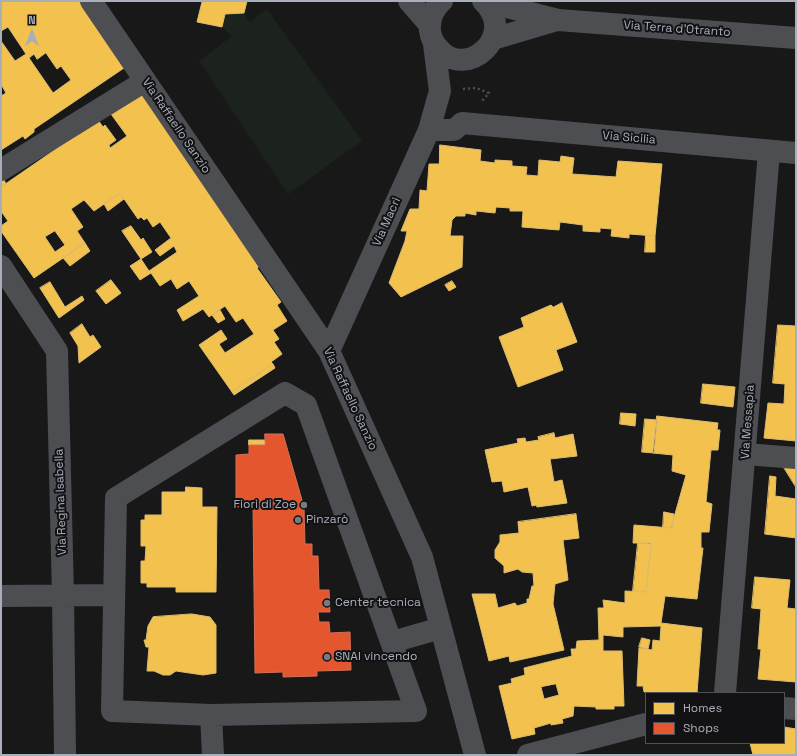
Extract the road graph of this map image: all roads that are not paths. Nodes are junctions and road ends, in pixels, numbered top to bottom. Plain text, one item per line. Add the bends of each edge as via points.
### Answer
1 (92, 1) edge
2 (409, 1) edge
3 (442, 1) edge
4 (484, 1) edge
5 (558, 20) junction
6 (432, 34) junction
7 (795, 38) edge
8 (493, 39) junction
9 (470, 59) junction
10 (145, 81) junction
11 (440, 91) junction
12 (429, 130) junction
13 (769, 151) junction
14 (796, 153) edge
15 (1, 170) edge
16 (1, 266) edge
17 (329, 350) junction
18 (746, 454) junction
19 (796, 458) edge
20 (63, 595) junction
21 (114, 595) junction
22 (1, 596) edge
23 (441, 628) junction
24 (392, 642) junction
25 (725, 692) edge
26 (785, 708) edge
27 (796, 709) edge
28 (211, 715) junction
29 (645, 724) edge
30 (65, 755) edge
31 (213, 755) edge
32 (476, 755) edge
33 (528, 755) edge

1 - 10 street, Via Raffaello Sanzio
2 - 6 street
3 - 6 street via 432,14
4 - 5 street, Via Terra d'Otranto
4 - 8 street via 495,19
5 - 7 street, Via Terra d'Otranto
5 - 8 street, Via Terra d'Otranto
6 - 9 street via 441,52 450,57
6 - 11 street, Via Macrì
8 - 9 street, Via Macrì via 488,48
9 - 11 street, Via Macrì
10 - 15 street
10 - 17 street, Via Raffaello Sanzio
11 - 12 street, Via Macrì
12 - 13 street, Via Sicilia via 454,130 462,123
12 - 17 street, Via Macrì
13 - 14 street, Via Sicilia
13 - 18 street, Via Messapia
16 - 20 street, Via Regina Isabella via 57,351
17 - 23 street, Via Raffaello Sanzio via 422,557
18 - 19 street
18 - 25 street, Via Messapia
20 - 21 street
20 - 22 street
20 - 30 street, Via Regina Isabella
21 - 24 street via 116,498 285,393 306,405
21 - 28 street via 112,711
23 - 24 street
23 - 32 street, Via Raffaello Sanzio
24 - 28 street via 416,711
26 - 27 street
28 - 31 street
29 - 33 street

